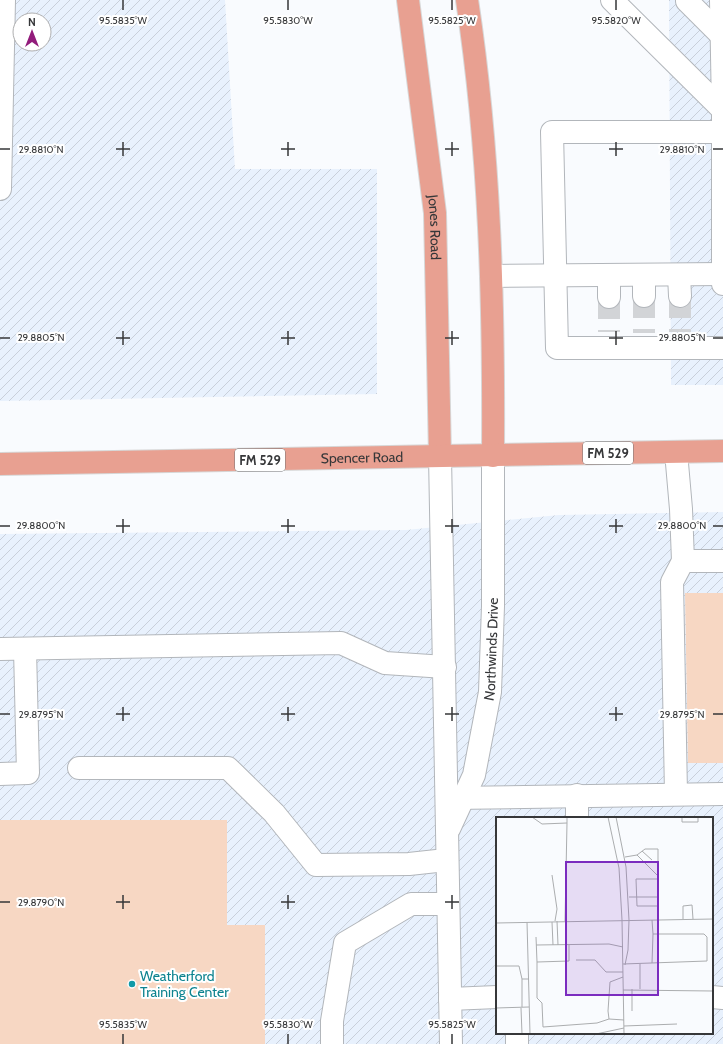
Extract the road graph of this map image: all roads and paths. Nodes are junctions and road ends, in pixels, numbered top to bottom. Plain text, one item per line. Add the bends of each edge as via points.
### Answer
1 (4, 0) edge
2 (408, 0) edge
3 (467, 0) edge
4 (612, 0) edge
5 (721, 0) edge
6 (688, 1) dead end
7 (721, 35) junction
8 (723, 110) edge
9 (722, 132) edge
10 (0, 189) edge
11 (723, 274) edge
12 (609, 275) junction
13 (491, 276) junction
14 (556, 276) junction
15 (723, 284) edge
16 (609, 297) tunnel mouth
17 (723, 348) edge
18 (723, 451) edge
19 (676, 452) junction
20 (440, 456) junction
21 (493, 456) junction
22 (0, 464) edge
23 (683, 561) junction
24 (723, 561) edge
25 (0, 649) edge
26 (25, 649) junction
27 (445, 667) junction
28 (79, 768) dead end
29 (0, 774) edge
30 (676, 794) junction
31 (723, 794) edge
32 (577, 796) junction
33 (455, 798) junction
34 (577, 817) edge
35 (446, 860) junction
36 (447, 904) junction
37 (496, 997) edge
38 (713, 997) edge
39 (723, 998) edge
40 (450, 999) junction
41 (332, 1044) edge
42 (451, 1044) edge

1 - 10 street
2 - 20 main road, Jones Road via 435,213
3 - 13 main road via 482,118
4 - 8 street
5 - 7 street
6 - 7 street
7 - 8 street
8 - 9 street
9 - 11 street
9 - 14 street via 552,132
11 - 12 street via 679,285 644,285
11 - 15 street
12 - 14 street
12 - 16 street
13 - 14 street
13 - 21 main road
14 - 17 street via 557,348 609,340 680,340
18 - 19 main road, Spencer Road / FM 529
19 - 21 main road, Spencer Road / FM 529
19 - 23 street
20 - 21 main road, Spencer Road / FM 529
20 - 22 main road, Spencer Road / FM 529
20 - 27 street, Northwinds Drive
21 - 33 street, Northwinds Drive via 490,692 474,775
23 - 24 street
23 - 30 street via 672,582
25 - 26 street
26 - 27 street via 341,643 385,663
26 - 29 street via 28,773
27 - 33 street, Northwinds Drive
28 - 35 street via 228,768 274,813 316,865 409,864
30 - 31 street
30 - 32 street
32 - 33 street
32 - 34 street
33 - 35 street, Northwinds Drive via 446,835
35 - 36 street, Northwinds Drive
36 - 40 street, Northwinds Drive
36 - 41 street via 411,904 345,943 332,1021
37 - 40 street
38 - 39 street
40 - 42 street, Northwinds Drive

